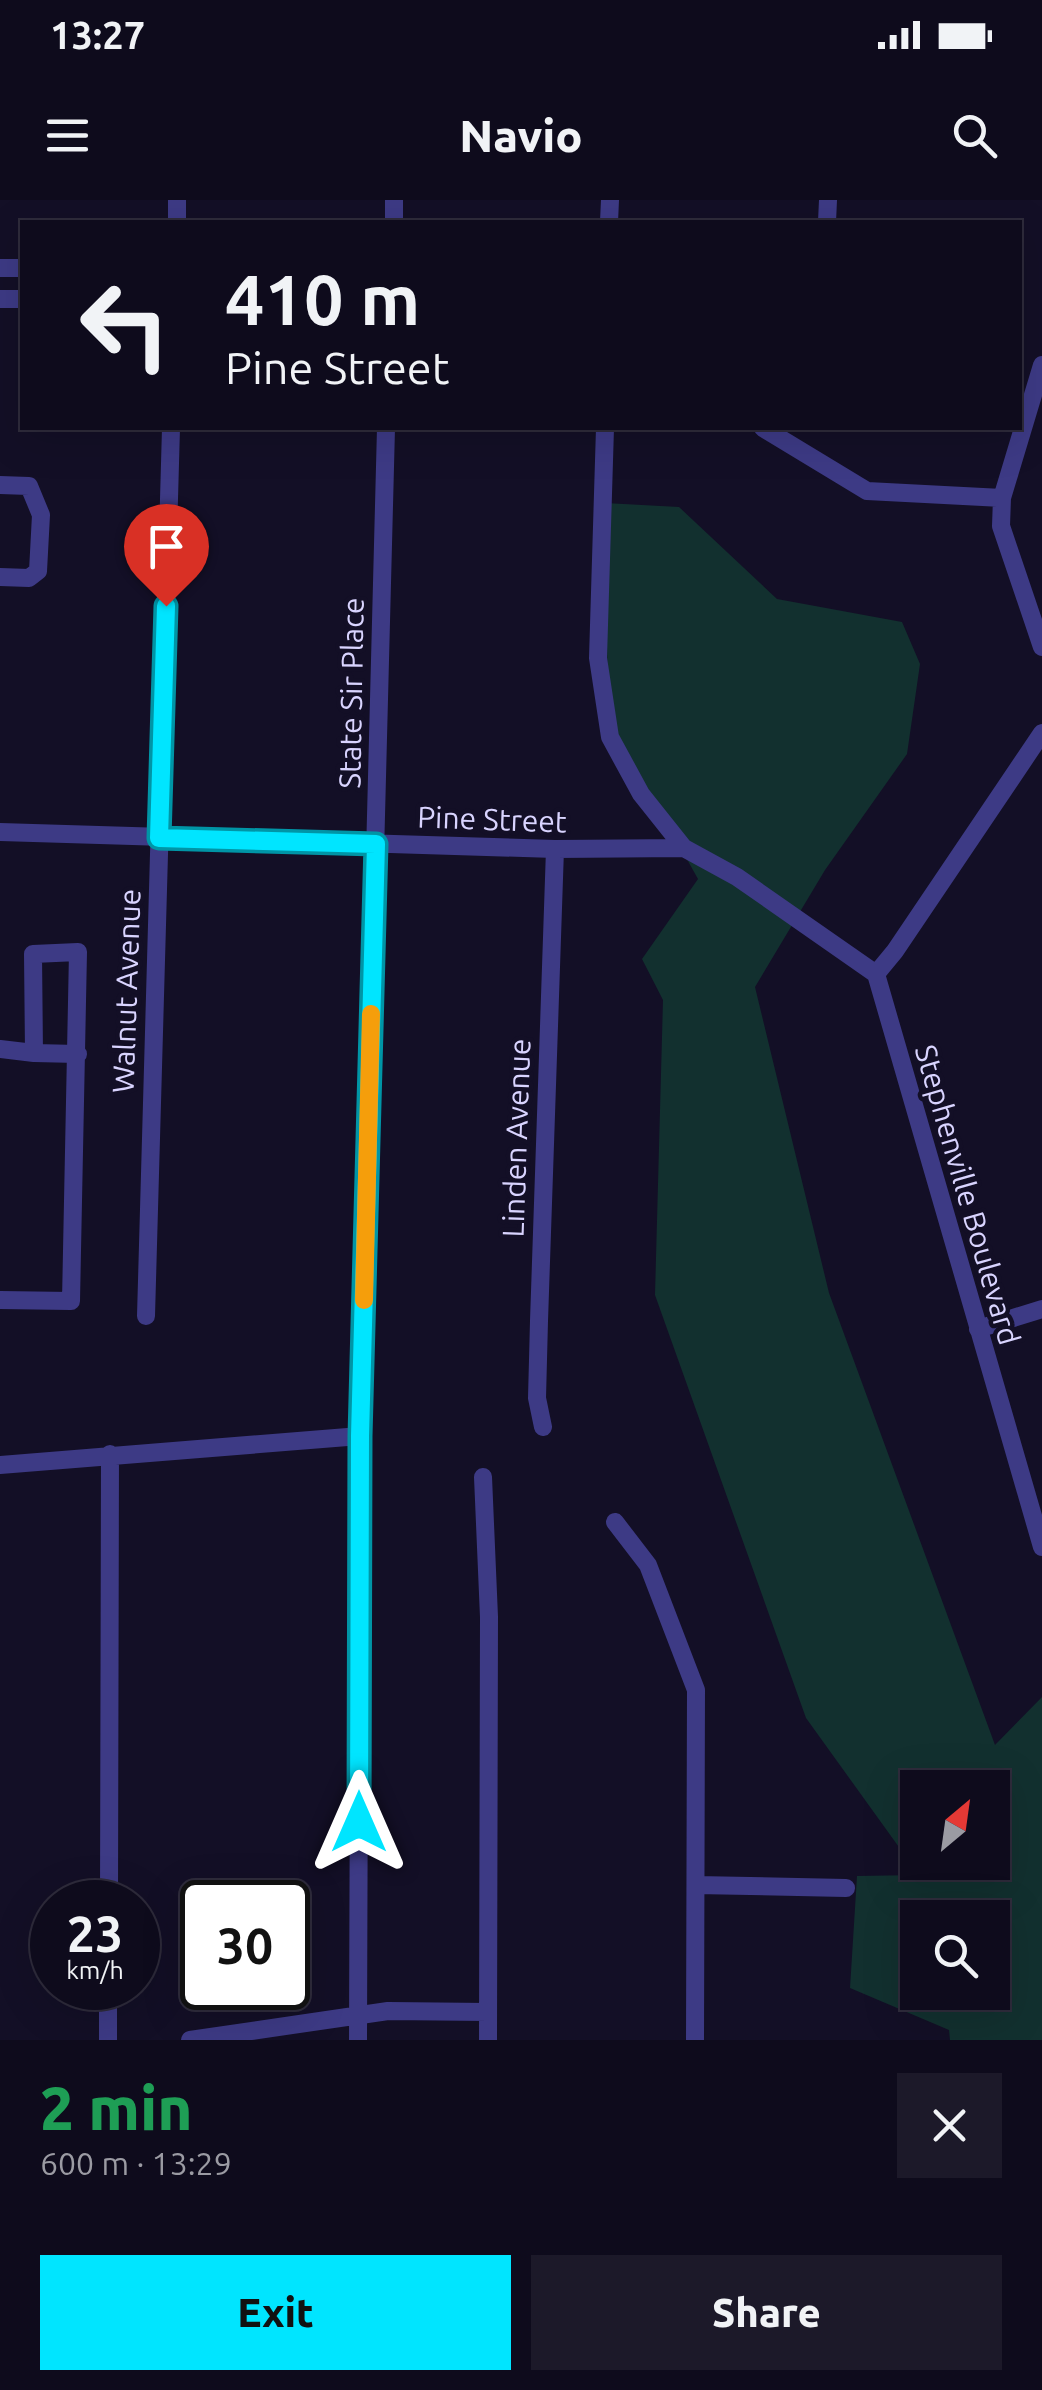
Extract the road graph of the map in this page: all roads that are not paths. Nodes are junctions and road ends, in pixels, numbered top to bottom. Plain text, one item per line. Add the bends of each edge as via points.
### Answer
1 (1042, 365) edge
2 (171, 430) edge
3 (386, 430) edge
4 (605, 430) edge
5 (770, 430) edge
6 (0, 485) edge
7 (1002, 498) junction
8 (0, 577) edge
9 (1042, 647) edge
10 (1042, 733) edge
11 (0, 832) edge
12 (159, 838) junction
13 (376, 844) junction
14 (684, 848) junction
15 (555, 850) junction
16 (876, 974) junction
17 (0, 1036) edge
18 (7, 1049) edge
19 (34, 1052) junction
20 (78, 1054) junction
21 (0, 1069) edge
22 (0, 1300) edge
23 (1042, 1310) edge
24 (146, 1316) dead end
25 (978, 1328) junction
26 (543, 1427) dead end
27 (360, 1436) junction
28 (110, 1454) junction
29 (0, 1465) edge
30 (484, 1476) dead end
31 (615, 1522) dead end
32 (1042, 1547) edge
33 (109, 1880) edge
34 (696, 1885) junction
35 (846, 1888) dead end
36 (108, 2010) edge
37 (488, 2012) junction
38 (358, 2015) junction
39 (108, 2040) edge
40 (190, 2040) edge
41 (358, 2040) edge
42 (488, 2040) edge
43 (694, 2040) edge

1 - 7 street
2 - 12 street, Walnut Avenue
3 - 13 street, State Sir Place
4 - 14 street via 602,705 627,773
5 - 7 street via 867,491
6 - 8 street via 29,486 40,516 38,571 29,578
7 - 9 street via 1001,526
10 - 16 street
11 - 12 street, Pine Street
12 - 13 street, Pine Street
12 - 24 street, Walnut Avenue
13 - 15 street, Pine Street
13 - 27 street, State Sir Place
14 - 15 street, Pine Street
14 - 16 street
15 - 26 street, Linden Avenue via 537,1398
16 - 25 street, Stephenville Boulevard
17 - 18 street
18 - 19 street
18 - 21 street
19 - 20 street
19 - 20 street via 33,954 78,952
20 - 22 street via 71,1301
23 - 25 street
25 - 32 street, Stephenville Boulevard
27 - 28 street
27 - 38 street, State Sir Place
28 - 29 street
28 - 33 street
30 - 37 street
31 - 34 street via 648,1564 696,1690
34 - 35 street
34 - 43 street
36 - 39 street
37 - 38 street
37 - 42 street
38 - 40 street
38 - 41 street, State Sir Place

